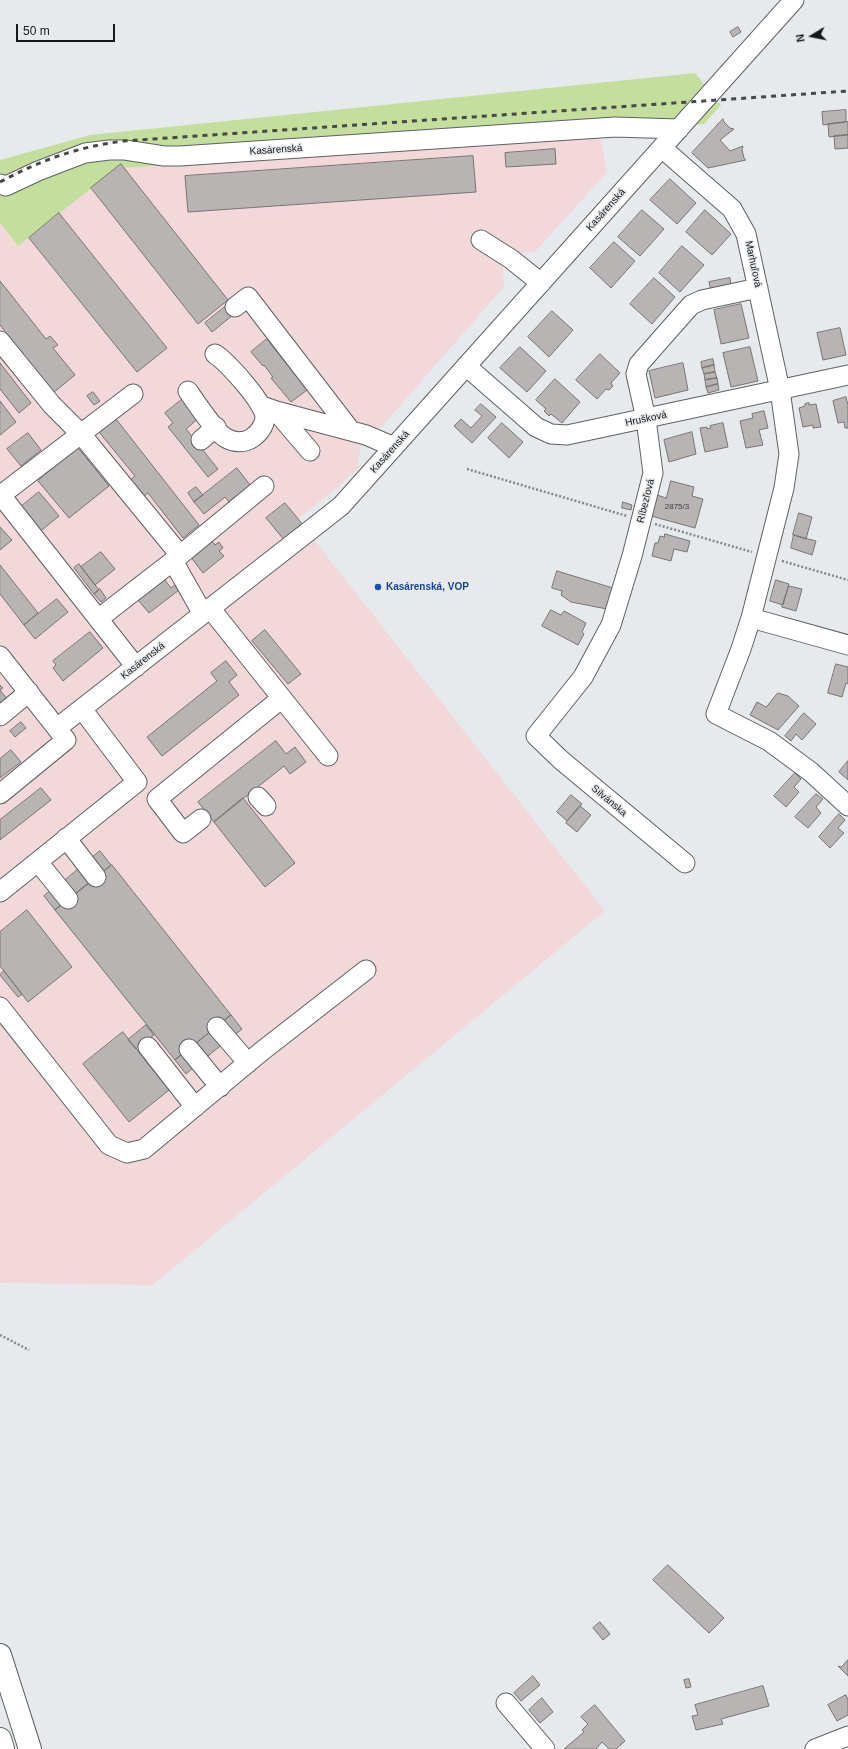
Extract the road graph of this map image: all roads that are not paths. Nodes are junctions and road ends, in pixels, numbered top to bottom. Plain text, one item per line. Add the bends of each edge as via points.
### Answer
1 (794, 0) edge
2 (679, 129) junction
3 (662, 148) junction
4 (0, 184) edge
5 (481, 240) dead end
6 (541, 283) junction
7 (758, 288) junction
8 (235, 307) dead end
9 (0, 341) edge
10 (215, 354) dead end
11 (466, 366) junction
12 (848, 375) edge
13 (780, 390) junction
14 (188, 391) dead end
15 (133, 394) dead end
16 (269, 409) junction
17 (646, 419) junction
18 (216, 427) junction
19 (351, 431) junction
20 (81, 434) junction
21 (201, 440) dead end
22 (394, 447) junction
23 (310, 451) dead end
24 (264, 486) dead end
25 (0, 495) edge
26 (176, 558) junction
27 (207, 611) junction
28 (751, 618) junction
29 (98, 619) junction
30 (848, 645) edge
31 (0, 656) edge
32 (136, 667) junction
33 (29, 692) junction
34 (282, 698) junction
35 (82, 709) junction
36 (0, 716) edge
37 (57, 728) junction
38 (536, 736) joint
39 (328, 756) dead end
40 (0, 794) edge
41 (848, 806) edge
42 (201, 819) dead end
43 (66, 838) junction
44 (38, 862) junction
45 (685, 863) dead end
46 (96, 877) dead end
47 (0, 892) edge
48 (68, 899) dead end
49 (366, 970) dead end
50 (0, 1007) edge
51 (217, 1027) dead end
52 (148, 1047) dead end
53 (189, 1049) dead end
54 (248, 1063) junction
55 (220, 1087) junction
56 (195, 1107) junction
57 (0, 1655) edge
58 (506, 1703) dead end
59 (848, 1736) edge
60 (0, 1739) edge
61 (3, 1749) edge
62 (30, 1749) edge
63 (545, 1749) edge
64 (815, 1749) edge

1 - 2 street, Kasárenská
2 - 3 street, Kasárenská
2 - 4 street, Kasárenská via 616,128 180,156 109,150 85,153 6,186
3 - 6 street, Kasárenská
3 - 7 street, Marhuľová via 732,208 746,234
5 - 6 street via 511,259
6 - 11 street, Kasárenská
7 - 13 street, Marhuľová
7 - 17 street, Ríbezľová via 702,300 691,305 639,364 636,374
8 - 19 street via 248,297
9 - 20 street via 52,405
10 - 16 street via 226,361
11 - 17 street, Hrušková via 536,428 551,434 567,435
11 - 22 street, Kasárenská
12 - 13 street, Hrušková
13 - 17 street, Hrušková
13 - 28 street, Marhuľová via 789,454 784,488
14 - 18 street
15 - 20 street
16 - 18 street via 258,434 247,441 225,438
16 - 19 street
16 - 23 street
17 - 38 street, Ríbezľová via 653,472 612,624 583,677
18 - 21 street
19 - 22 street
20 - 25 street
20 - 26 street
22 - 27 street, Kasárenská via 341,506
24 - 26 street
25 - 29 street
26 - 27 street
26 - 29 street
27 - 32 street, Kasárenská
27 - 34 street
28 - 30 street
28 - 41 street, Marhuľová via 742,649 716,714 769,741 811,772
29 - 32 street
31 - 33 street
32 - 35 street, Kasárenská
33 - 36 street
33 - 37 street
34 - 39 street
34 - 42 street via 157,799 183,833
35 - 37 street, Kasárenská
35 - 43 street via 137,782
37 - 40 street via 66,740
38 - 45 street, Silvánska via 561,760
43 - 44 street
43 - 46 street
44 - 47 street
44 - 48 street
49 - 54 street
50 - 56 street via 109,1145 127,1153 144,1149
51 - 54 street
52 - 56 street
53 - 55 street
54 - 55 street
55 - 56 street
57 - 62 highway
58 - 63 street
59 - 64 street
60 - 61 highway

